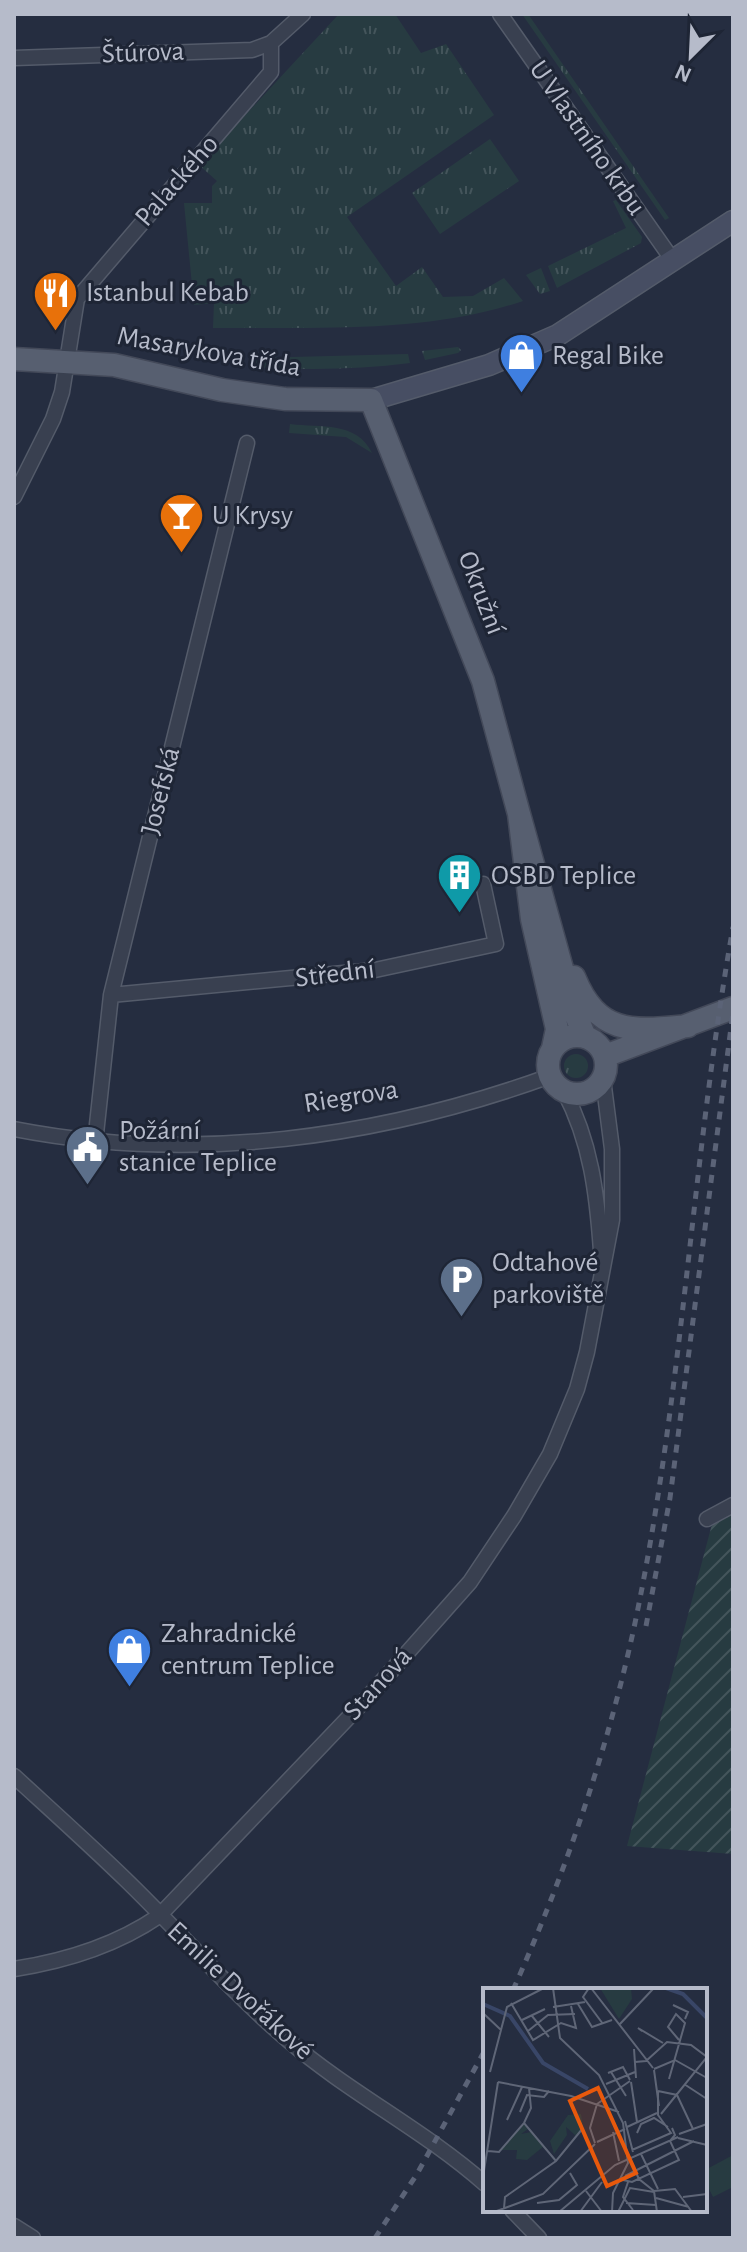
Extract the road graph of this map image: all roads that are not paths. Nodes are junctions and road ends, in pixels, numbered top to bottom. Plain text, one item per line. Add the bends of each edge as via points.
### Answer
1 (303, 14) edge
2 (500, 14) edge
3 (271, 43) junction
4 (14, 58) edge
5 (733, 221) edge
6 (674, 262) junction
7 (14, 359) edge
8 (67, 360) junction
9 (371, 400) junction
10 (247, 443) dead end
11 (14, 497) edge
12 (519, 814) junction
13 (483, 884) dead end
14 (547, 904) junction
15 (111, 995) junction
16 (733, 1008) edge
17 (688, 1026) junction
18 (585, 1037) junction
19 (553, 1048) junction
20 (605, 1056) junction
21 (603, 1079) junction
22 (557, 1084) junction
23 (14, 1129) edge
24 (95, 1143) junction
25 (602, 1275) junction
26 (733, 1505) edge
27 (707, 1519) dead end
28 (14, 1776) edge
29 (159, 1916) junction
30 (14, 1969) edge
31 (483, 2182) edge
32 (514, 2212) edge
33 (14, 2226) edge
34 (33, 2238) edge
35 (539, 2238) edge

1 - 3 street
2 - 6 street, U Vlastního krbu
3 - 4 street, Štúrova via 252,50
3 - 8 street, Palackého via 271,72 77,299
5 - 6 main road, Masarykova třída
6 - 9 main road, Masarykova třída via 558,335 489,365
7 - 8 main road, Masarykova třída
8 - 9 main road, Masarykova třída via 285,399
8 - 11 street, Palackého via 53,419
9 - 12 main road, Okružní via 483,681
10 - 15 street, Josefská
12 - 14 main road, Okružní
12 - 19 main road, Okružní via 532,919 557,1029
13 - 15 street, Střední via 496,944 375,970
14 - 17 main road via 576,981 600,1017 629,1029
14 - 18 main road, Okružní
15 - 24 street, Josefská
16 - 17 main road
17 - 20 main road
18 - 19 main road via 570,1036
18 - 20 main road
19 - 22 main road via 548,1062
20 - 21 main road
21 - 22 main road via 584,1094
21 - 25 street, Stanová via 614,1198
22 - 24 street, Riegrova via 402,1121 232,1145
22 - 25 street, Stanová via 582,1128 591,1165
23 - 24 street, Riegrova
25 - 29 street, Stanová via 587,1352 564,1424 514,1516 470,1582
26 - 27 street
28 - 29 street, Emilie Dvořákové
29 - 30 street, Stanová via 116,1942
29 - 31 street, Emilie Dvořákové via 289,2041 418,2130
32 - 35 street
33 - 34 street

